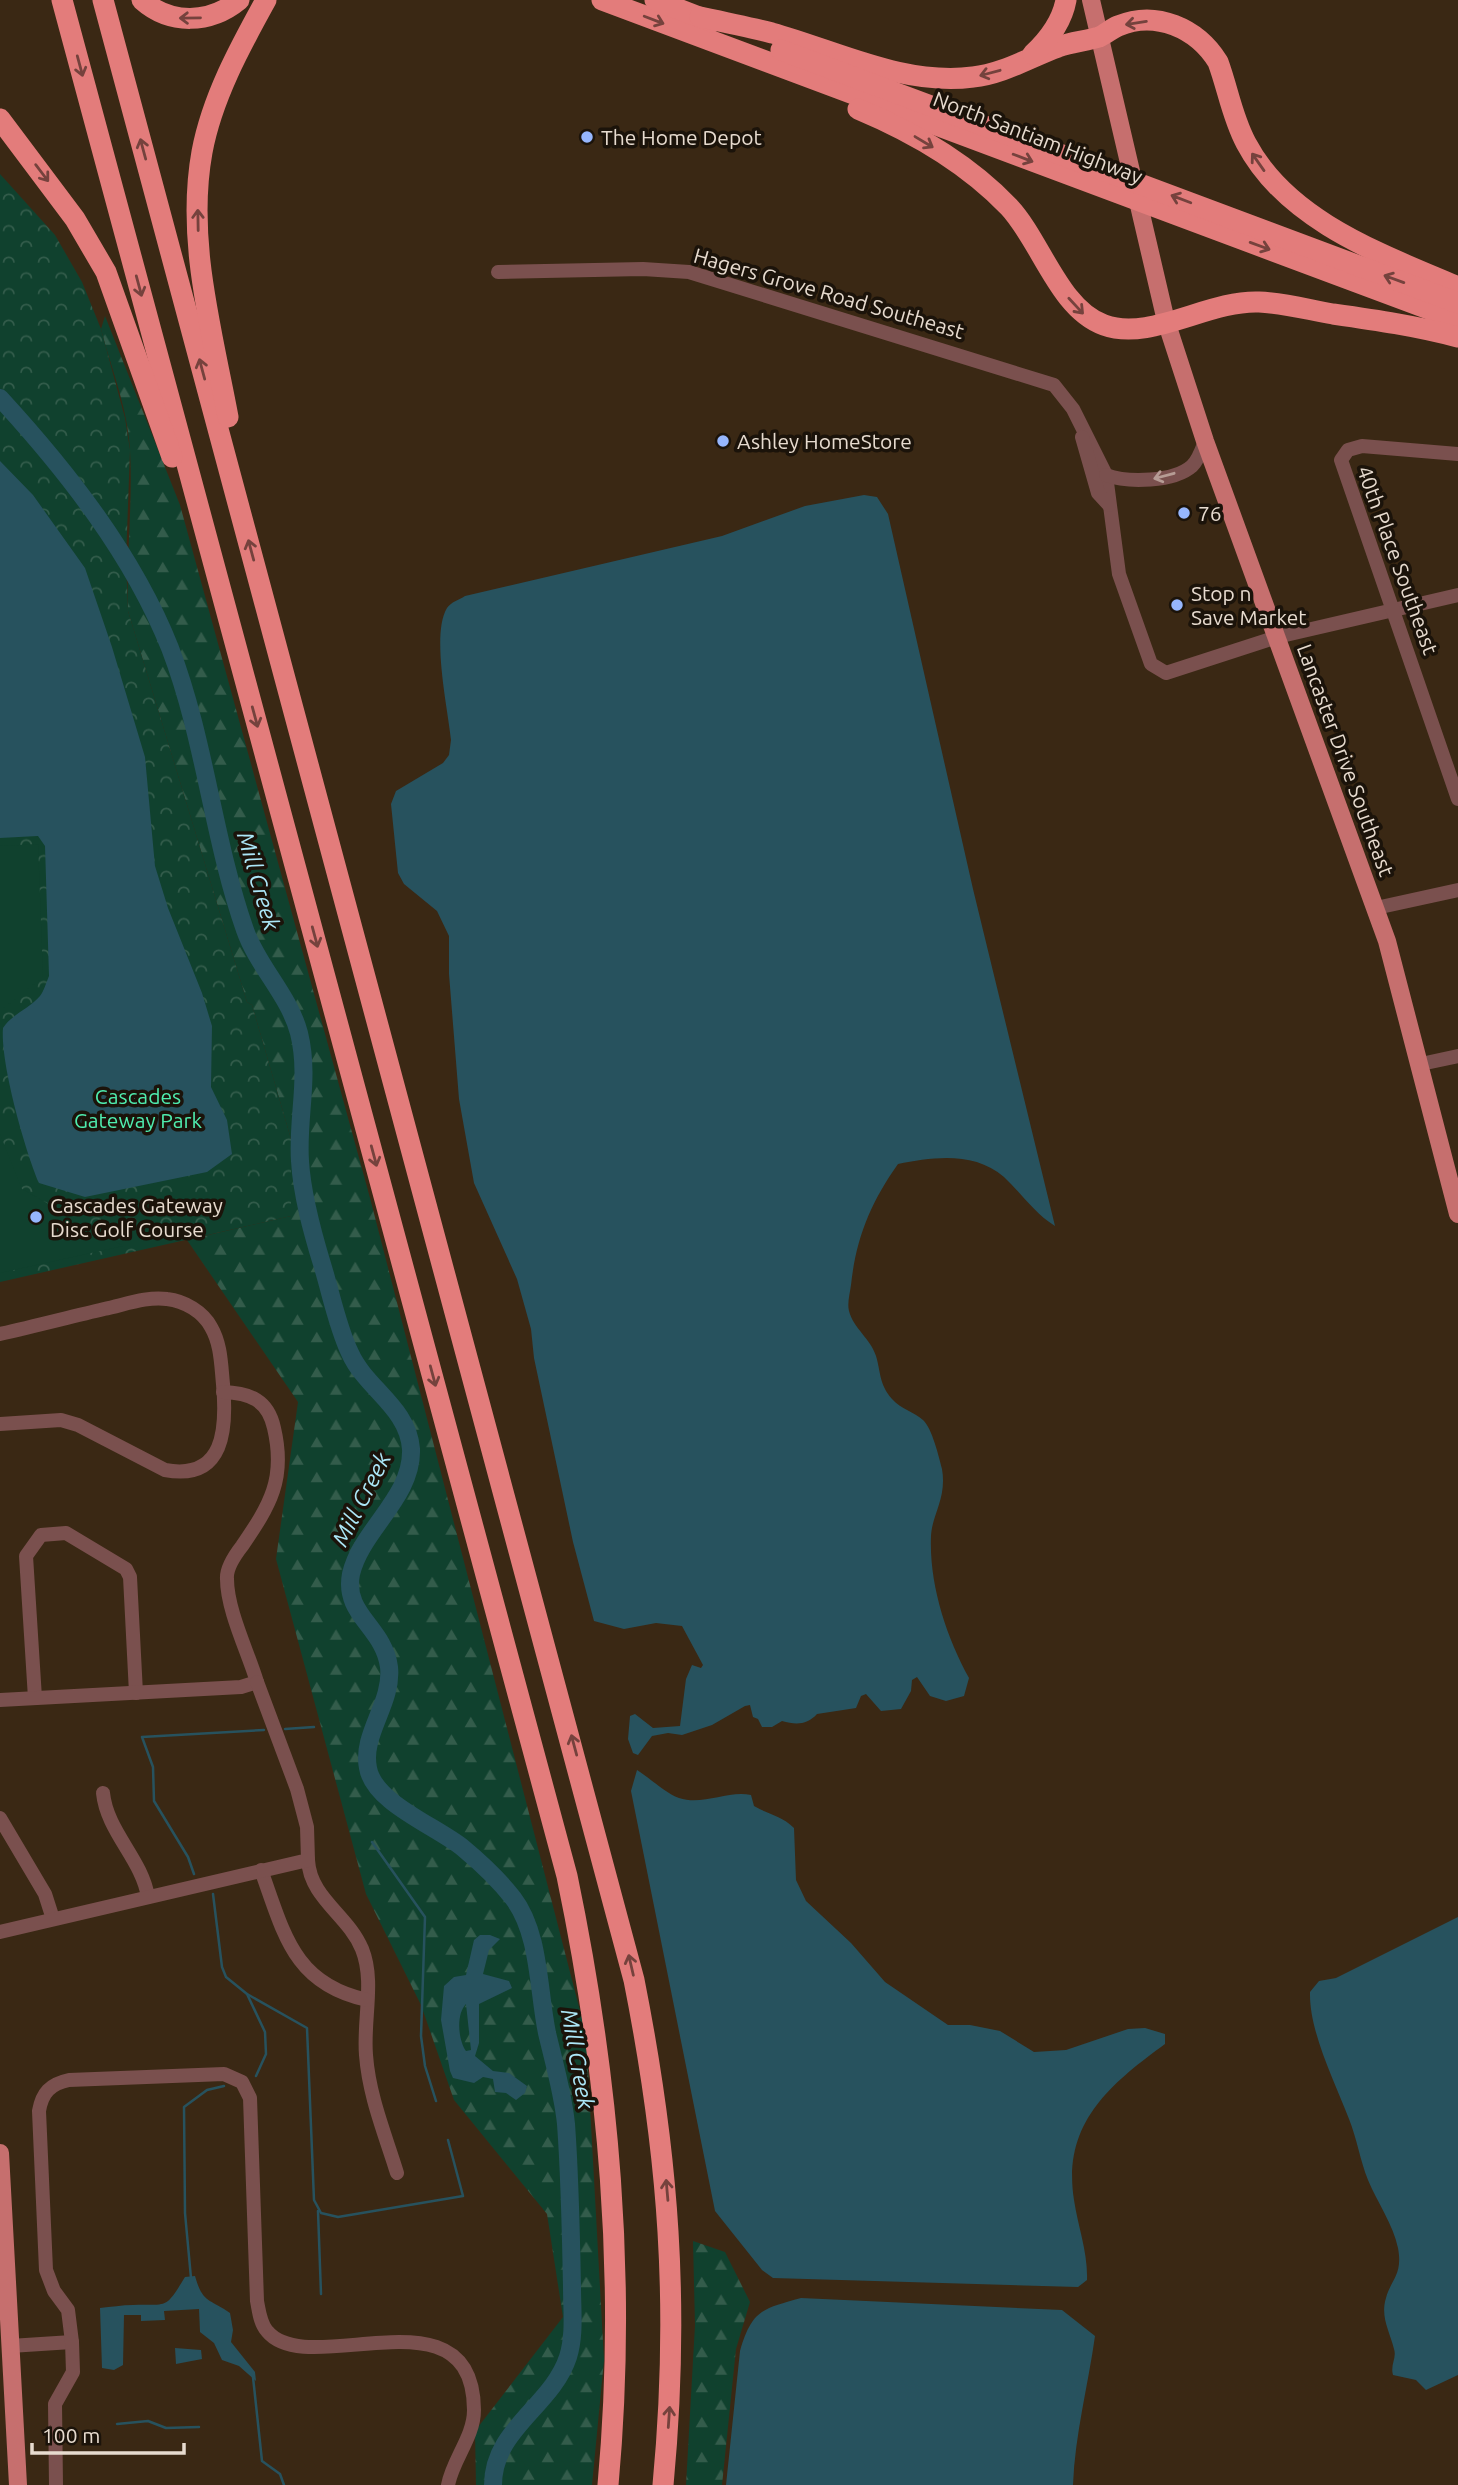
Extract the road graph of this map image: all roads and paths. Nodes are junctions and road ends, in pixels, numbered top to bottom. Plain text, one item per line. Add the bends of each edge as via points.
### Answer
1 (62, 0) edge
2 (103, 0) edge
3 (142, 0) edge
4 (239, 0) edge
5 (266, 0) edge
6 (602, 0) edge
7 (655, 0) edge
8 (1066, 0) edge
9 (1091, 0) edge
10 (700, 17) junction
11 (1101, 36) junction
12 (707, 40) junction
13 (1028, 58) junction
14 (0, 119) edge
15 (498, 272) dead end
16 (1458, 287) edge
17 (1458, 303) edge
18 (1458, 320) edge
19 (1166, 321) junction
20 (1458, 337) edge
21 (1080, 425) junction
22 (1205, 441) junction
23 (1458, 454) edge
24 (1106, 475) junction
25 (1109, 505) junction
26 (239, 506) junction
27 (204, 527) junction
28 (1458, 595) edge
29 (1392, 610) junction
30 (1277, 638) junction
31 (1455, 777) edge
32 (1458, 799) edge
33 (1458, 890) edge
34 (1376, 908) junction
35 (1458, 1056) edge
36 (1422, 1064) junction
37 (1458, 1214) edge
38 (0, 1334) edge
39 (223, 1392) junction
40 (0, 1424) edge
41 (257, 1682) junction
42 (136, 1693) junction
43 (35, 1698) junction
44 (0, 1700) edge
45 (103, 1793) dead end
46 (0, 1818) edge
47 (308, 1860) junction
48 (261, 1870) junction
49 (149, 1897) junction
50 (53, 1919) junction
51 (0, 1932) edge
52 (367, 2000) junction
53 (0, 2153) edge
54 (397, 2173) dead end
55 (72, 2342) junction
56 (10, 2346) junction
57 (18, 2485) edge
58 (56, 2485) edge
59 (448, 2485) edge
60 (608, 2485) edge
61 (663, 2485) edge

1 -> 27 highway
26 -> 2 highway
4 -> 3 highway via 197,19 163,14
26 -> 5 highway via 229,420 200,263 198,183 202,152 222,90
6 -> 12 highway, North Santiam Highway
7 - 10 highway, North Santiam Highway
8 - 13 highway via 1049,39
9 - 11 main road, Lancaster Drive Southeast
13 -> 10 highway via 972,78 925,76
17 -> 10 highway, North Santiam Highway
11 - 13 highway
16 -> 11 highway via 1323,222 1278,187 1245,142 1218,62 1198,37 1174,25 1150,21 1117,26
11 - 19 main road, Lancaster Drive Southeast
12 -> 18 highway, North Santiam Highway
12 -> 19 highway via 919,139 982,181 1034,239 1072,302 1085,315 1118,329 1147,329
14 -> 27 highway via 75,219 106,272 180,480
15 - 21 street, Hagers Grove Road Southeast via 659,269 724,281 1043,380 1062,391
19 - 20 highway via 1227,304 1259,302
19 - 22 main road, Lancaster Drive Southeast
21 - 24 street, Hagers Grove Road Southeast
21 - 25 street, Hagers Grove Road Southeast via 1094,482
22 -> 24 street via 1196,462 1185,470 1145,480
22 - 30 main road, Lancaster Drive Southeast
23 - 29 street, 40th Place Southeast via 1362,446 1343,454 1344,475
24 - 25 street, Hagers Grove Road Southeast
25 - 30 street, Hagers Grove Road Southeast via 1119,574 1155,668 1177,672
61 -> 26 highway via 673,2329 670,2219 658,2110 634,1980
27 -> 60 highway via 532,1738 578,1928 603,2083 615,2221 616,2344
28 - 29 street
29 - 30 street
29 - 31 street, 40th Place Southeast
30 - 34 main road, Lancaster Drive Southeast
31 - 32 street, 40th Place Southeast
33 - 34 street
34 - 36 main road, Lancaster Drive Southeast
35 - 36 street
36 - 37 main road, Lancaster Drive Southeast
38 - 39 street via 138,1301 168,1299 191,1307 210,1325 219,1345
39 - 40 street via 220,1444 213,1458 191,1471 165,1470 61,1420
39 - 41 street via 258,1399 267,1407 276,1437 278,1465 271,1500 226,1578
41 - 42 street via 241,1687
41 - 47 street via 300,1801
42 - 43 street
42 - 43 street via 126,1569 55,1532 41,1535 26,1556
43 - 44 street
45 - 49 street via 105,1812 146,1882
46 - 50 street via 45,1894
47 - 48 street
47 - 52 street via 311,1882 346,1922 362,1950
48 - 49 street
48 - 52 street via 287,1941 308,1972 331,1989
49 - 50 street
50 - 51 street
52 - 54 street via 370,2084
53 - 56 main road
55 - 56 street
55 - 58 street via 73,2372 55,2404
55 - 59 street via 68,2310 46,2270 39,2111 47,2089 69,2080 235,2077 250,2098 257,2301 262,2323 268,2333 287,2344 412,2342 437,2348 458,2362 470,2384 473,2421
56 - 57 main road

